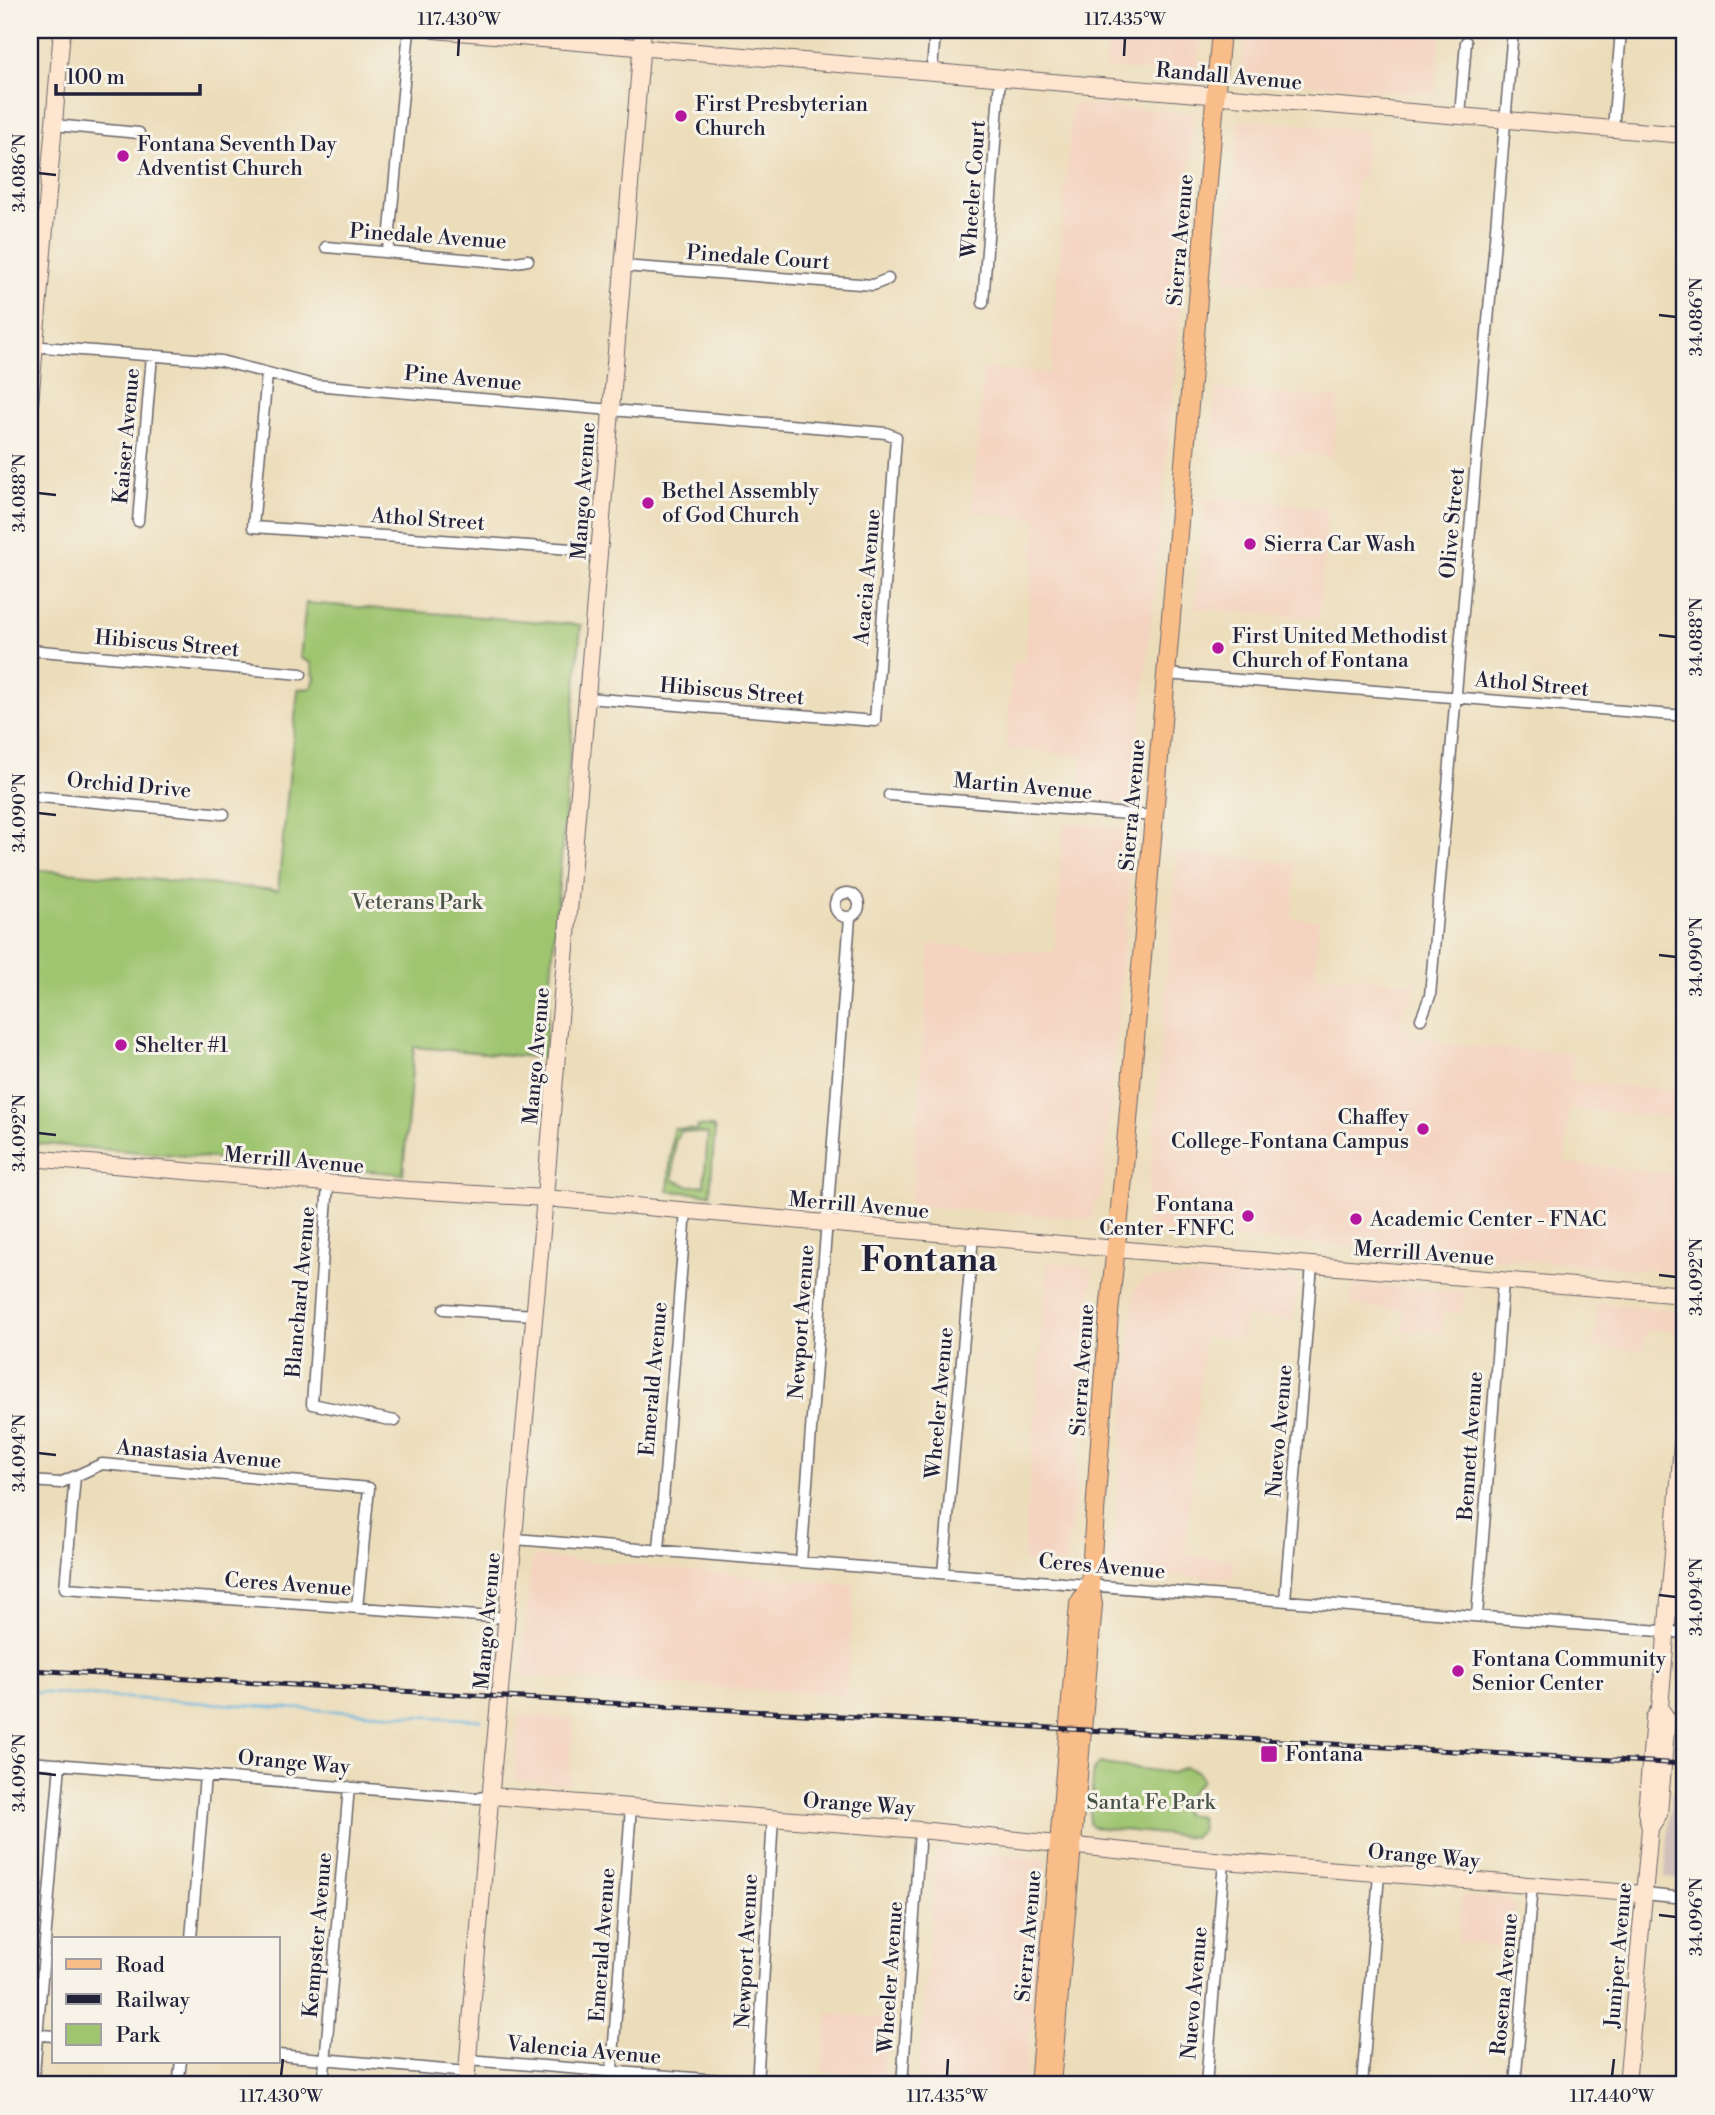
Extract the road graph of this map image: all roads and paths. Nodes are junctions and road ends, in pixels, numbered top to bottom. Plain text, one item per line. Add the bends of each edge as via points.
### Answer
1 (62, 30) edge
2 (409, 30) edge
3 (434, 30) edge
4 (643, 30) edge
5 (936, 30) edge
6 (1221, 30) edge
7 (1513, 30) edge
8 (1621, 30) edge
9 (1466, 42) dead end
10 (642, 47) junction
11 (932, 71) junction
12 (1000, 78) junction
13 (1215, 96) junction
14 (1460, 116) junction
15 (1505, 120) junction
16 (54, 125) junction
17 (1613, 129) junction
18 (139, 133) dead end
19 (1685, 135) edge
20 (326, 247) dead end
21 (388, 251) junction
22 (528, 260) dead end
23 (623, 266) junction
24 (888, 279) dead end
25 (983, 303) dead end
26 (32, 346) edge
27 (152, 355) junction
28 (267, 374) junction
29 (30, 403) edge
30 (610, 410) junction
31 (896, 436) joint
32 (138, 521) dead end
33 (600, 551) junction
34 (30, 650) edge
35 (301, 674) dead end
36 (1166, 674) junction
37 (1456, 697) junction
38 (587, 698) junction
39 (1685, 716) edge
40 (875, 721) joint
41 (889, 795) dead end
42 (30, 796) edge
43 (224, 814) dead end
44 (1154, 816) junction
45 (850, 917) dead end
46 (1421, 1019) dead end
47 (30, 1158) edge
48 (328, 1184) junction
49 (545, 1198) junction
50 (686, 1211) junction
51 (828, 1223) junction
52 (973, 1236) junction
53 (1116, 1250) junction
54 (1312, 1265) junction
55 (1503, 1280) junction
56 (1685, 1295) edge
57 (444, 1309) dead end
58 (535, 1315) junction
59 (1685, 1410) edge
60 (395, 1421) dead end
61 (75, 1476) junction
62 (30, 1481) edge
63 (515, 1539) junction
64 (659, 1550) junction
65 (801, 1562) junction
66 (943, 1573) junction
67 (1090, 1585) junction
68 (1285, 1600) junction
69 (357, 1608) junction
70 (1477, 1616) junction
71 (508, 1618) junction
72 (1665, 1631) junction
73 (1685, 1633) edge
74 (30, 1762) edge
75 (60, 1764) junction
76 (205, 1776) junction
77 (349, 1787) junction
78 (492, 1796) junction
79 (631, 1807) junction
80 (773, 1818) junction
81 (920, 1830) junction
82 (1065, 1846) junction
83 (1224, 1861) junction
84 (1379, 1874) junction
85 (1532, 1886) junction
86 (1644, 1894) junction
87 (1685, 1898) edge
88 (191, 1937) edge
89 (34, 2034) edge
90 (52, 2036) edge
91 (280, 2055) edge
92 (326, 2059) junction
93 (181, 2062) edge
94 (467, 2072) edge
95 (612, 2072) junction
96 (757, 2084) edge
97 (33, 2085) edge
98 (178, 2085) edge
99 (323, 2085) edge
100 (611, 2085) edge
101 (780, 2085) edge
102 (902, 2085) edge
103 (1039, 2085) edge
104 (1051, 2085) edge
105 (1206, 2085) edge
106 (1362, 2085) edge
107 (1515, 2085) edge
108 (1627, 2085) edge

1 - 16 street
2 - 21 street
3 - 10 street, Randall Avenue
4 - 10 street, Mango Avenue
5 - 11 street
6 - 13 main road, Sierra Avenue
7 - 15 street, Olive Street
8 - 17 street
9 - 14 street
10 - 11 street, Randall Avenue
10 - 23 street, Mango Avenue
11 - 12 street, Randall Avenue
12 - 13 street, Randall Avenue
12 - 25 street, Wheeler Court
13 - 14 street, Randall Avenue
13 - 36 main road, Sierra Avenue
14 - 15 street, Randall Avenue
15 - 17 street, Randall Avenue
15 - 37 street, Olive Street
16 - 18 street
16 - 26 street
17 - 19 street, Randall Avenue
20 - 21 street, Pinedale Avenue
21 - 22 street, Pinedale Avenue via 510,263
23 - 24 street, Pinedale Court via 873,285
23 - 30 street, Mango Avenue
26 - 27 street, Pine Avenue
26 - 29 street
27 - 28 street, Pine Avenue via 221,361
27 - 32 street, Kaiser Avenue
28 - 30 street, Pine Avenue via 314,385
28 - 33 street, Athol Street via 253,527
30 - 31 street, Pine Avenue
30 - 33 street, Mango Avenue
31 - 40 street, Acacia Avenue
33 - 38 street, Mango Avenue
34 - 35 street, Hibiscus Street
36 - 37 street, Athol Street
36 - 44 main road, Sierra Avenue
37 - 39 street, Athol Street
37 - 46 street, Olive Street via 1430,996
38 - 40 street, Hibiscus Street
38 - 49 street, Mango Avenue
41 - 44 street, Martin Avenue
42 - 43 street, Orchid Drive
44 - 53 main road, Sierra Avenue
45 - 51 street, Newport Avenue
47 - 48 street, Merrill Avenue
48 - 49 street, Merrill Avenue
48 - 60 street, Blanchard Avenue via 312,1404
49 - 50 street, Merrill Avenue
49 - 58 street, Mango Avenue
50 - 51 street, Merrill Avenue
50 - 64 street, Emerald Avenue
51 - 52 street, Merrill Avenue
51 - 65 street, Newport Avenue
52 - 53 street, Merrill Avenue
52 - 66 street, Wheeler Avenue
53 - 54 street, Merrill Avenue
53 - 67 main road, Sierra Avenue
54 - 55 street, Merrill Avenue
54 - 68 street, Nuevo Avenue
55 - 56 street, Merrill Avenue
55 - 70 street, Bennett Avenue
57 - 58 street
58 - 63 street, Mango Avenue
59 - 72 street, Juniper Avenue
61 - 62 street, Anastasia Avenue via 60,1483
61 - 69 street, Ceres Avenue via 65,1588
61 - 69 street, Anastasia Avenue via 102,1464 369,1488
63 - 64 street, Ceres Avenue
63 - 71 street, Mango Avenue
64 - 65 street, Ceres Avenue
65 - 66 street, Ceres Avenue
66 - 67 street, Ceres Avenue
67 - 68 street, Ceres Avenue
67 - 82 main road, Sierra Avenue via 1093,1605
68 - 70 street, Ceres Avenue
69 - 71 street, Ceres Avenue
70 - 72 street, Ceres Avenue
71 - 78 street, Mango Avenue
72 - 73 street, Ceres Avenue
72 - 86 street, Juniper Avenue via 1646,1812 1650,1828
74 - 75 street, Orange Way
75 - 76 street, Orange Way
75 - 89 street
76 - 77 street, Orange Way
76 - 88 street
77 - 78 street, Orange Way
77 - 92 street, Kempster Avenue
78 - 79 street, Orange Way
78 - 94 street, Mango Avenue
79 - 80 street, Orange Way
79 - 95 street, Emerald Avenue
80 - 81 street, Orange Way
80 - 96 street, Newport Avenue
81 - 82 street, Orange Way
81 - 102 street, Wheeler Avenue
82 - 83 street, Orange Way
82 - 103 main road, Sierra Avenue
82 - 104 main road, Sierra Avenue
83 - 84 street, Orange Way
83 - 105 street, Nuevo Avenue
84 - 85 street, Orange Way
84 - 106 street
85 - 86 street, Orange Way
85 - 107 street, Rosena Avenue
86 - 87 street, Orange Way
86 - 108 street, Juniper Avenue
89 - 90 street
89 - 97 street
91 - 92 street, Valencia Avenue
92 - 94 street, Valencia Avenue
92 - 99 street, Kempster Avenue
93 - 98 street
94 - 95 street, Valencia Avenue
95 - 96 street, Valencia Avenue
95 - 100 street, Emerald Avenue
96 - 101 street, Valencia Avenue

